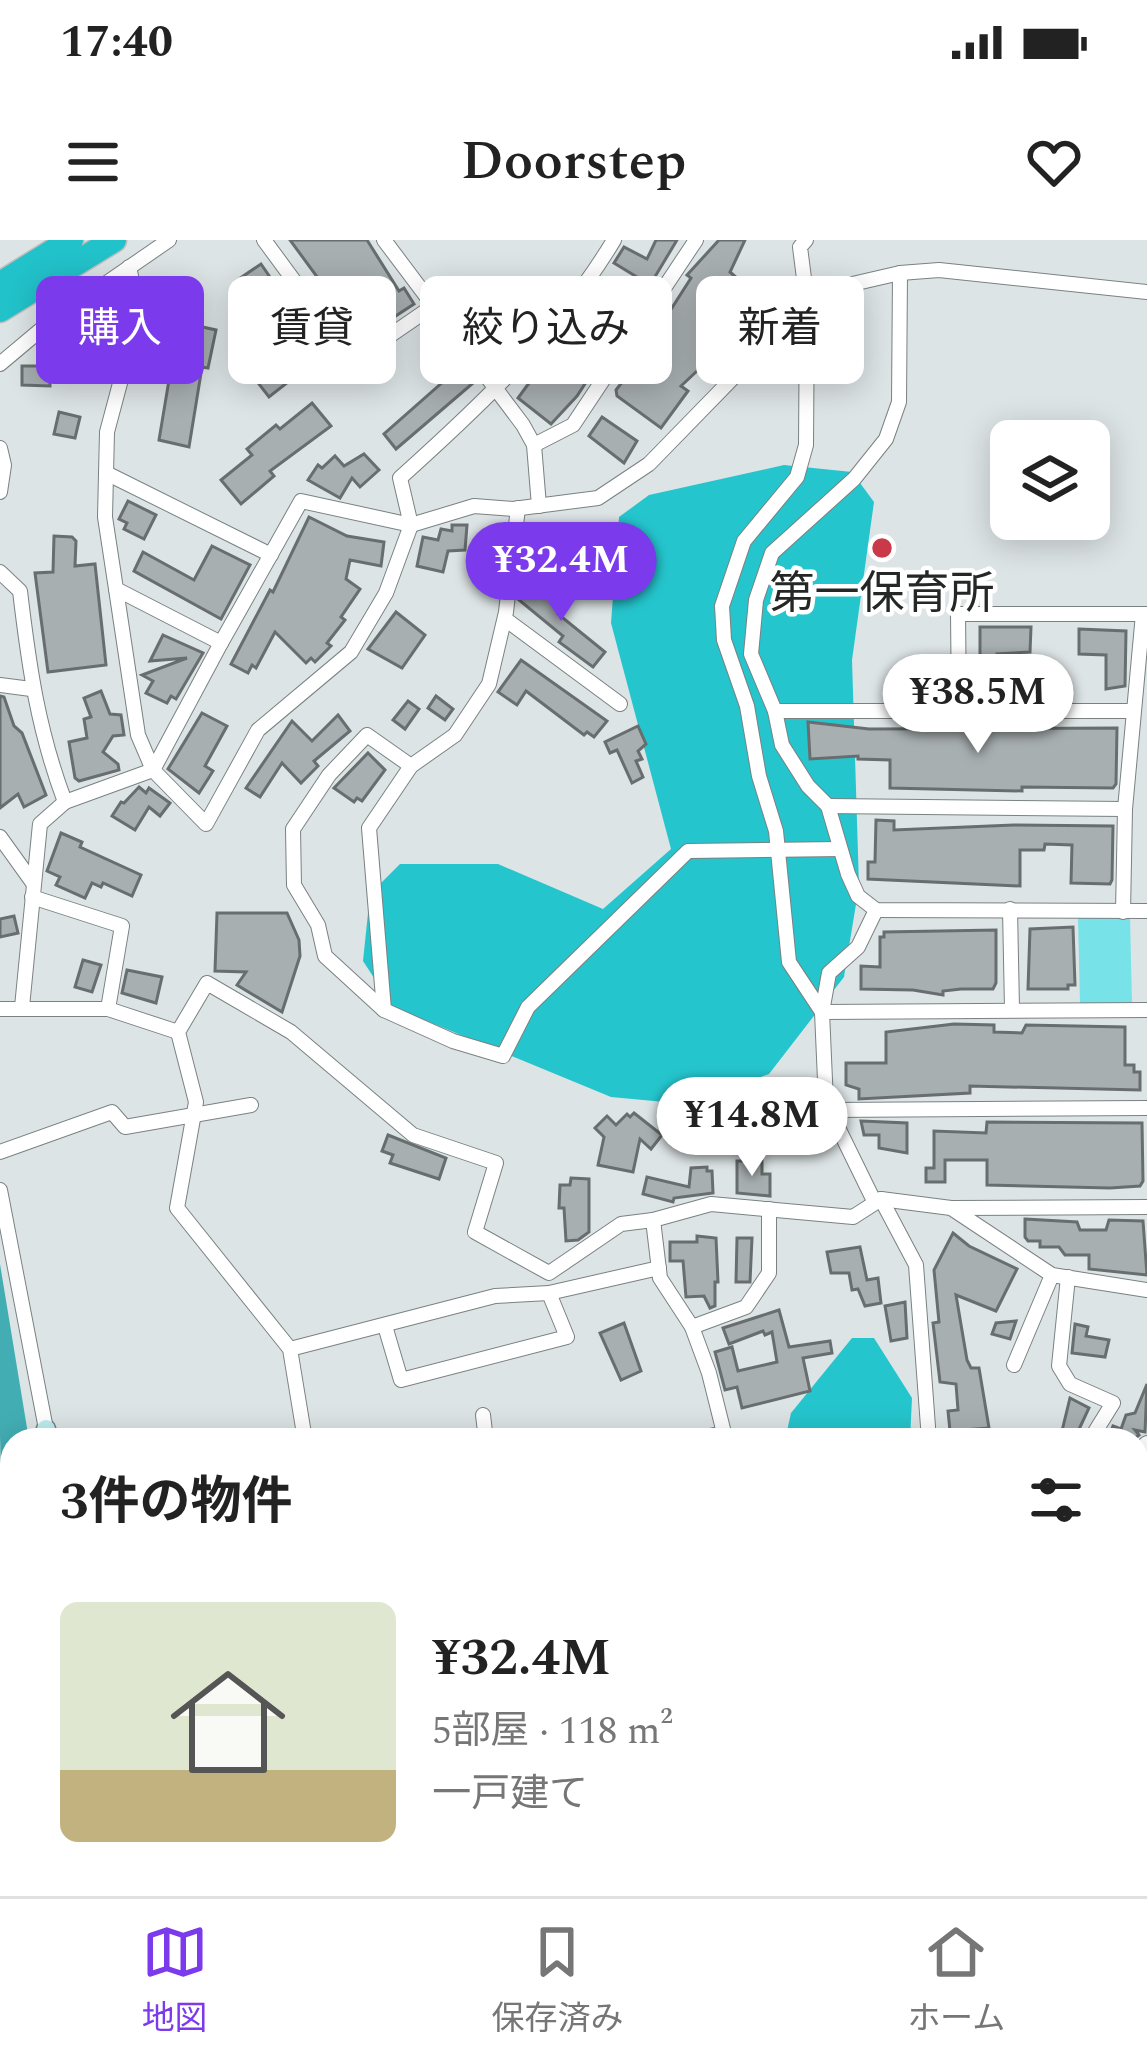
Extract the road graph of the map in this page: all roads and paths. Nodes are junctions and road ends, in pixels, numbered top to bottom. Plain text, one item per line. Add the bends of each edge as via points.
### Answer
1 (71, 240) edge
2 (114, 240) edge
3 (169, 240) edge
4 (264, 240) edge
5 (384, 240) edge
6 (614, 240) edge
7 (696, 240) edge
8 (802, 242) edge
9 (129, 268) junction
10 (900, 273) junction
11 (805, 276) edge
12 (864, 281) edge
13 (0, 284) edge
14 (420, 288) edge
15 (1147, 292) edge
16 (0, 310) edge
17 (420, 315) edge
18 (0, 364) edge
19 (491, 384) edge
20 (727, 384) edge
21 (806, 384) edge
22 (496, 391) junction
23 (534, 445) junction
24 (0, 448) edge
25 (106, 473) junction
26 (0, 493) edge
27 (539, 506) junction
28 (518, 508) junction
29 (412, 525) junction
30 (271, 554) junction
31 (0, 572) edge
32 (116, 590) junction
33 (1145, 614) edge
34 (505, 619) junction
35 (724, 640) junction
36 (221, 643) junction
37 (752, 654) junction
38 (0, 685) edge
39 (31, 689) junction
40 (620, 704) dead end
41 (775, 711) junction
42 (959, 711) junction
43 (1133, 712) junction
44 (411, 766) junction
45 (153, 770) junction
46 (65, 802) junction
47 (828, 806) junction
48 (1125, 809) junction
49 (0, 837) edge
50 (778, 848) junction
51 (840, 849) junction
52 (32, 890) junction
53 (1010, 909) junction
54 (876, 910) junction
55 (1147, 911) edge
56 (1123, 912) junction
57 (22, 1007) junction
58 (108, 1009) junction
59 (1012, 1009) junction
60 (0, 1010) edge
61 (384, 1010) junction
62 (1147, 1010) edge
63 (823, 1012) junction
64 (178, 1032) junction
65 (251, 1105) dead end
66 (1147, 1108) edge
67 (829, 1110) junction
68 (194, 1115) junction
69 (0, 1152) edge
70 (0, 1190) edge
71 (878, 1200) junction
72 (1147, 1207) edge
73 (951, 1208) junction
74 (769, 1209) junction
75 (653, 1220) junction
76 (658, 1268) junction
77 (1060, 1276) junction
78 (1147, 1290) edge
79 (549, 1293) junction
80 (385, 1325) junction
81 (692, 1327) junction
82 (290, 1349) junction
83 (1014, 1365) dead end
84 (483, 1415) dead end
85 (46, 1428) edge
86 (303, 1428) edge
87 (485, 1428) edge
88 (723, 1428) edge
89 (928, 1428) edge
90 (1097, 1428) edge

1 - 13 highway
2 - 16 highway
3 - 9 street
4 - 17 street via 353,361
5 - 14 street
6 - 22 street
7 - 23 street via 573,425
8 - 11 street
9 - 18 street
9 - 25 street via 139,312 107,432
10 - 12 street
10 - 15 street via 940,270
10 - 37 street via 899,402 886,440 772,553 756,600
19 - 22 street
20 - 27 street via 649,464 598,498
21 - 35 street via 797,477 744,541 722,606
22 - 23 street
22 - 29 street via 400,478
23 - 27 street
24 - 26 street
25 - 30 street
25 - 32 street
27 - 28 street
28 - 29 street via 474,506
28 - 34 street
29 - 30 street via 301,501
29 - 45 street via 386,593 351,652 258,730 206,824
30 - 36 street
31 - 39 street via 20,591
32 - 36 street
32 - 45 street via 138,735
33 - 42 street via 958,614
33 - 43 street
34 - 40 street
34 - 44 street via 489,684 455,735
35 - 37 street
35 - 50 street
36 - 45 street
37 - 41 street
38 - 39 street
39 - 46 street
41 - 42 street
41 - 47 street via 782,745
42 - 43 street
43 - 48 street
44 - 61 street via 369,828
44 - 61 street via 367,735 293,830 294,885 326,956
45 - 46 street
46 - 52 street via 40,824
47 - 48 street
47 - 51 street
48 - 56 street
49 - 52 street
50 - 51 street
50 - 61 street via 688,851 529,1007 502,1056
50 - 63 street via 789,962
51 - 54 street via 858,896
52 - 57 street
52 - 58 street via 122,926
53 - 54 street
53 - 56 street
53 - 59 street
54 - 63 street via 857,947 830,973
55 - 56 street
57 - 58 street
57 - 60 street
58 - 64 street
59 - 62 street
59 - 63 street
63 - 67 street
64 - 68 street
64 - 75 street via 207,983 291,1032 412,1135 496,1163 476,1232 549,1273 621,1223
65 - 68 street
66 - 67 street
67 - 71 street
68 - 69 street via 125,1127 112,1112
68 - 82 street via 177,1208
70 - 85 street
71 - 73 street
71 - 74 street via 853,1217
71 - 89 street via 916,1264
72 - 73 street
73 - 77 street
74 - 75 street via 711,1204
74 - 81 street via 769,1273 746,1307
75 - 76 street
76 - 79 street
76 - 81 street
77 - 78 street
77 - 83 street
77 - 90 street via 1059,1366 1070,1384 1113,1403
79 - 80 street via 495,1296
79 - 80 street via 567,1337 401,1380
80 - 82 street
81 - 88 street
82 - 86 street
84 - 87 street

